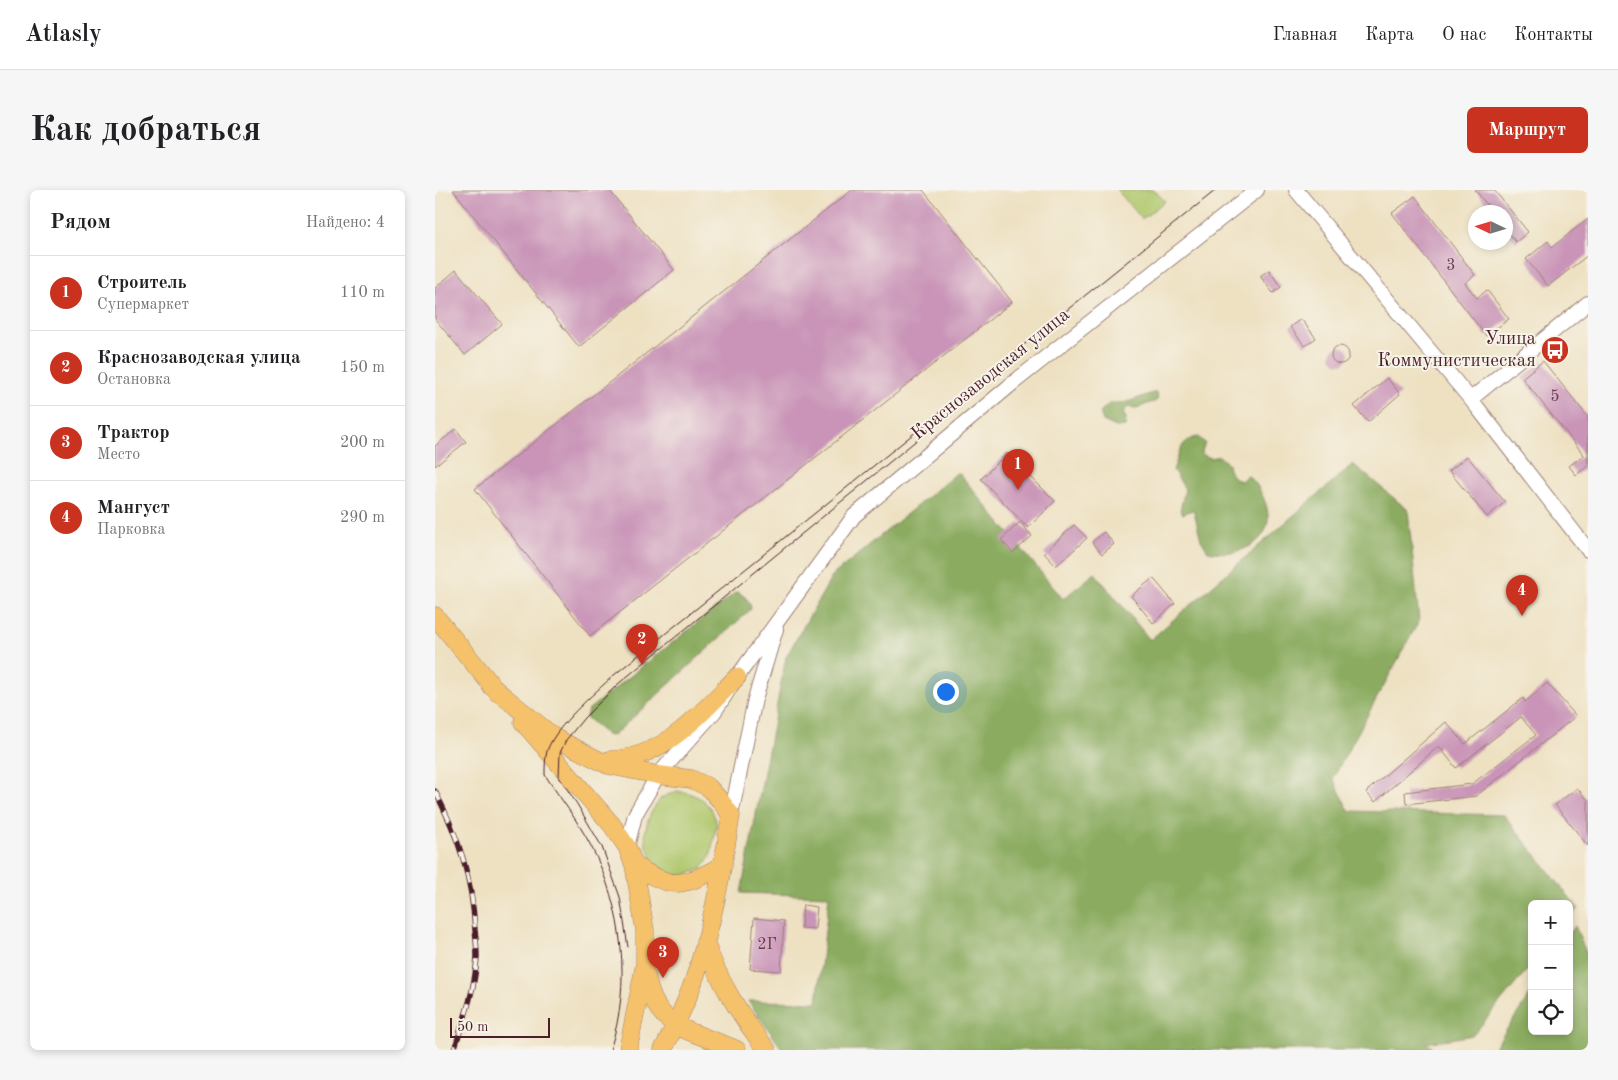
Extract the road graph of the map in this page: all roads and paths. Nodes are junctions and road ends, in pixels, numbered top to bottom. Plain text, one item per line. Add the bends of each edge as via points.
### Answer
1 (1257, 190) edge
2 (1296, 190) edge
3 (1588, 303) edge
4 (1471, 399) junction
5 (1588, 550) edge
6 (435, 616) edge
7 (779, 619) junction
8 (737, 677) junction
9 (491, 686) junction
10 (597, 760) junction
11 (658, 775) junction
12 (731, 815) junction
13 (627, 847) junction
14 (723, 864) junction
15 (634, 865) junction
16 (705, 942) junction
17 (645, 964) junction
18 (675, 1025) junction
19 (628, 1050) edge
20 (663, 1050) edge
21 (737, 1050) edge
22 (767, 1050) edge

1 - 7 street, Краснозаводская улица via 1013,384 854,516
2 - 4 street
3 - 4 street
4 - 5 street
6 - 9 main road
7 - 8 street, Краснозаводская улица
7 - 12 street via 755,699
8 - 10 main road via 687,727 655,748 622,760
8 - 11 street, Краснозаводская улица via 715,711
9 - 10 main road via 555,738
9 - 13 main road via 586,793
10 - 11 main road
11 - 12 main road via 691,779 708,787
11 - 13 street via 635,814
12 - 14 main road
13 - 15 main road
14 - 15 main road via 703,875 677,883 653,877
14 - 16 main road
15 - 17 main road via 645,930
16 - 18 main road via 693,984
16 - 22 main road via 726,991
17 - 18 main road via 651,998
17 - 19 main road
18 - 20 main road
18 - 21 main road

